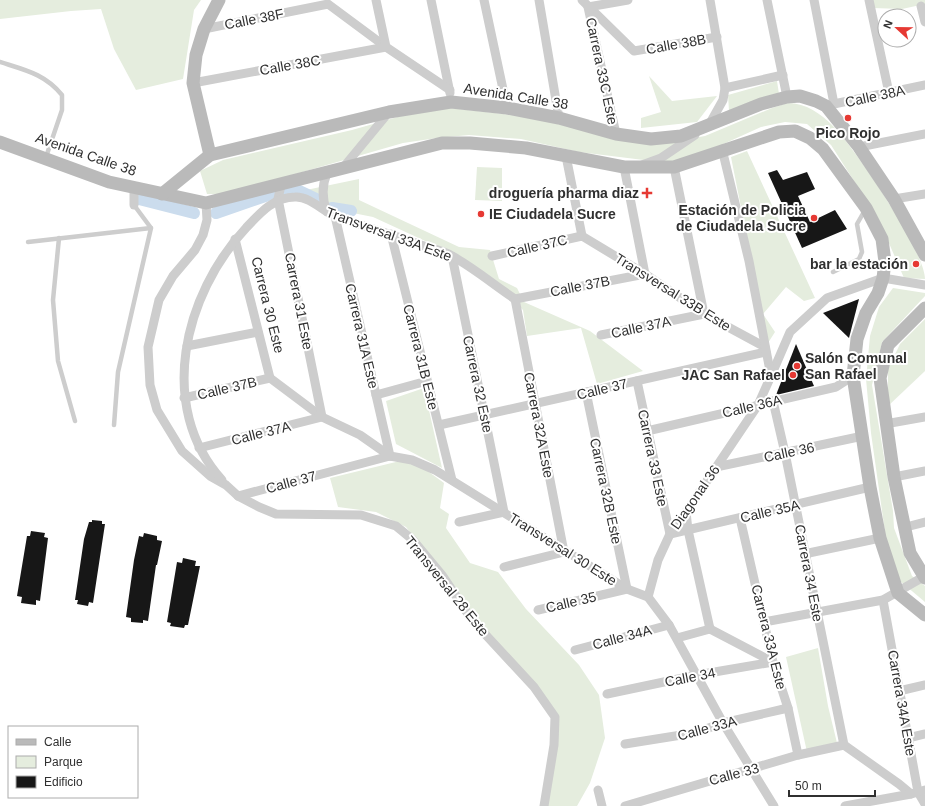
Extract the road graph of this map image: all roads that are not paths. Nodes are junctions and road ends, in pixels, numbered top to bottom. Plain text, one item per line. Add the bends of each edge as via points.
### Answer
1 (219, 0) edge
2 (376, 0) edge
3 (431, 0) edge
4 (484, 0) edge
5 (539, 0) edge
6 (628, 0) edge
7 (710, 0) edge
8 (767, 0) edge
9 (814, 0) edge
10 (870, 0) edge
11 (585, 4) edge
12 (921, 6) dead end
13 (925, 22) edge
14 (204, 28) junction
15 (717, 37) junction
16 (386, 47) junction
17 (0, 62) edge
18 (783, 74) junction
19 (193, 83) junction
20 (925, 85) edge
21 (725, 88) junction
22 (889, 93) junction
23 (450, 96) junction
24 (788, 97) junction
25 (830, 105) junction
26 (507, 108) junction
27 (389, 112) junction
28 (559, 118) junction
29 (708, 126) junction
30 (616, 134) junction
31 (925, 134) edge
32 (0, 142) edge
33 (859, 147) junction
34 (722, 149) junction
35 (210, 155) junction
36 (566, 156) junction
37 (46, 159) junction
38 (630, 167) junction
39 (674, 167) junction
40 (342, 169) junction
41 (327, 173) junction
42 (281, 185) junction
43 (134, 188) junction
44 (162, 194) junction
45 (925, 194) edge
46 (278, 199) junction
47 (894, 199) junction
48 (206, 203) junction
49 (134, 205) joint
50 (866, 208) junction
51 (331, 214) junction
52 (151, 228) junction
53 (391, 234) junction
54 (582, 236) junction
55 (59, 238) junction
56 (235, 240) junction
57 (28, 242) dead end
58 (924, 251) edge
59 (452, 256) junction
60 (492, 256) dead end
61 (833, 272) dead end
62 (645, 274) junction
63 (883, 278) junction
64 (925, 285) edge
65 (514, 298) junction
66 (925, 308) edge
67 (704, 314) junction
68 (258, 332) junction
69 (601, 335) dead end
70 (187, 346) junction
71 (765, 350) junction
72 (772, 376) junction
73 (853, 376) junction
74 (270, 378) junction
75 (427, 381) junction
76 (637, 381) junction
77 (586, 392) junction
78 (376, 395) junction
79 (184, 398) junction
80 (773, 401) junction
81 (535, 404) junction
82 (758, 405) junction
83 (484, 415) junction
84 (925, 416) edge
85 (322, 418) junction
86 (74, 421) dead end
87 (885, 424) junction
88 (114, 425) dead end
89 (439, 426) junction
90 (648, 431) junction
91 (863, 436) junction
92 (199, 448) junction
93 (785, 453) junction
94 (390, 456) junction
95 (716, 467) junction
96 (925, 471) edge
97 (894, 477) junction
98 (452, 480) junction
99 (226, 485) junction
100 (870, 487) junction
101 (238, 496) junction
102 (796, 504) junction
103 (504, 512) junction
104 (686, 512) junction
105 (740, 518) junction
106 (459, 522) dead end
107 (925, 522) edge
108 (906, 527) junction
109 (688, 530) junction
110 (670, 534) junction
111 (880, 538) junction
112 (564, 552) junction
113 (804, 554) junction
114 (504, 567) dead end
115 (924, 577) edge
116 (627, 589) junction
117 (898, 593) junction
118 (648, 597) junction
119 (883, 600) junction
120 (538, 610) dead end
121 (816, 612) junction
122 (925, 615) edge
123 (764, 622) junction
124 (669, 625) junction
125 (710, 629) junction
126 (677, 638) junction
127 (575, 650) dead end
128 (773, 662) junction
129 (697, 675) junction
130 (925, 685) edge
131 (899, 691) junction
132 (607, 694) dead end
133 (788, 708) junction
134 (723, 723) junction
135 (925, 734) edge
136 (908, 738) junction
137 (625, 744) dead end
138 (844, 745) junction
139 (798, 755) junction
140 (751, 770) junction
141 (598, 790) dead end
142 (918, 792) edge
143 (925, 804) edge
144 (544, 806) edge
145 (602, 806) edge
146 (625, 806) edge
147 (774, 806) edge
148 (845, 806) edge

1 - 14 street
2 - 16 street
3 - 23 street
4 - 26 street
5 - 28 street
6 - 11 street
7 - 15 street
8 - 18 street
9 - 25 street
10 - 22 street
11 - 15 street, Calle 38B via 634,51
11 - 30 street, Carrera 33C Este
12 - 13 street
14 - 16 street, Calle 38F via 328,4
14 - 19 street via 196,55
15 - 21 street
16 - 19 street, Calle 38C
16 - 23 street
17 - 37 lane via 44,77 62,95 62,110
18 - 21 street
18 - 24 street
19 - 35 street
20 - 22 street, Calle 38A
21 - 29 street via 723,100
22 - 25 street, Calle 38A
23 - 26 street, Avenida Calle 38
23 - 27 street, Avenida Calle 38
24 - 25 street, Avenida Calle 38 via 800,96
24 - 29 street, Avenida Calle 38 via 761,104
25 - 33 street
26 - 28 street, Avenida Calle 38
27 - 35 street, Avenida Calle 38
27 - 40 street
28 - 30 street, Avenida Calle 38
29 - 30 street, Avenida Calle 38 via 681,136 651,139
29 - 38 street via 661,158
31 - 33 street
32 - 37 street, Avenida Calle 38
33 - 47 street
34 - 39 street, Avenida Calle 38
34 - 50 street, Avenida Calle 38 via 779,132 795,131 810,138 823,149
34 - 71 street via 749,261
35 - 44 street, Avenida Calle 38
36 - 38 street, Avenida Calle 38
36 - 40 street, Avenida Calle 38 via 526,148 470,142 442,143
36 - 54 street
37 - 43 street, Avenida Calle 38 via 109,182
38 - 39 street, Avenida Calle 38
38 - 62 street
39 - 67 street
40 - 41 street, Avenida Calle 38
41 - 42 street, Avenida Calle 38
41 - 51 street, Carrera 31A Este via 323,182 324,205
42 - 46 street, Carrera 31 Este
42 - 48 street, Avenida Calle 38
43 - 44 street, Avenida Calle 38
43 - 49 street
44 - 48 street, Avenida Calle 38
45 - 47 street
46 - 51 street, Transversal 33A Este via 303,197
46 - 56 street via 255,218
46 - 85 street, Carrera 31 Este
47 - 58 street
48 - 99 street, Transversal 28 Este via 207,220 203,235 159,300 148,347 150,385 157,410 182,451 210,476
49 - 52 lane
50 - 61 lane via 857,224 862,252 859,259
50 - 63 street via 882,239 885,262
51 - 53 street, Transversal 33A Este
51 - 78 street, Carrera 31A Este
52 - 55 lane
52 - 88 lane via 118,372
53 - 59 street, Transversal 33A Este
53 - 75 street, Carrera 31B Este
54 - 60 street, Calle 37C
54 - 62 street, Transversal 33B Este
55 - 57 lane
55 - 86 lane via 53,300 58,354
56 - 68 street, Carrera 30 Este
56 - 70 street via 206,286 194,315
59 - 65 street, Transversal 33A Este
59 - 83 street, Carrera 32 Este
62 - 65 street, Calle 37B
62 - 67 street, Transversal 33B Este
63 - 64 street
63 - 72 street via 827,298 790,332
63 - 73 street via 878,293 866,313 857,340
65 - 81 street, Carrera 32A Este
66 - 87 street via 888,345 880,378
67 - 69 street, Calle 37A
67 - 71 street, Transversal 33B Este
68 - 70 street
68 - 74 street, Carrera 30 Este
70 - 79 street via 183,372
71 - 72 street
71 - 76 street, Calle 37
72 - 82 street
73 - 80 street, Calle 36A via 836,387
73 - 91 street
74 - 79 street, Calle 37B
74 - 85 street, Transversal 30 Este
75 - 78 street
75 - 89 street, Carrera 31B Este
76 - 77 street, Calle 37
76 - 90 street, Carrera 33 Este
77 - 81 street, Calle 37
77 - 116 street, Carrera 32B Este
78 - 94 street, Carrera 31A Este
79 - 92 street via 189,424
80 - 82 street, Calle 36A
80 - 93 street, Carrera 34 Este
81 - 83 street, Calle 37
81 - 112 street, Carrera 32A Este
82 - 90 street, Calle 36A
82 - 95 street, Diagonal 36
83 - 89 street, Calle 37
83 - 103 street, Carrera 32 Este
84 - 87 street
85 - 92 street, Calle 37A
85 - 94 street, Transversal 30 Este via 360,435
87 - 97 street
89 - 98 street, Carrera 31B Este
90 - 110 street, Carrera 33 Este
91 - 93 street, Calle 36
91 - 100 street
92 - 99 street
93 - 95 street, Calle 36
93 - 102 street, Carrera 34 Este
94 - 98 street, Transversal 30 Este via 412,460
94 - 101 street, Calle 37
95 - 104 street, Diagonal 36
96 - 97 street
97 - 108 street
98 - 103 street, Transversal 30 Este
99 - 101 street, Transversal 28 Este
100 - 102 street, Calle 35A
100 - 111 street
101 - 144 street, Transversal 28 Este via 276,514 361,515 396,526 413,540 442,575 472,620 534,687 555,717 554,745
102 - 105 street, Calle 35A
102 - 113 street, Carrera 34 Este
103 - 106 street
103 - 112 street, Transversal 30 Este
104 - 109 street, Carrera 33 Este
104 - 110 street, Diagonal 36
105 - 109 street, Calle 35A
105 - 123 street, Carrera 33A Este
107 - 108 street
108 - 115 street via 910,554
109 - 110 street, Calle 35A
109 - 125 street, Carrera 33 Este
110 - 118 street, Diagonal 36 via 658,560
111 - 113 street
111 - 117 street
112 - 114 street
112 - 116 street, Transversal 30 Este
113 - 121 street, Carrera 34 Este
115 - 117 street
116 - 118 street, Transversal 30 Este
116 - 120 street, Calle 35
117 - 119 street
117 - 122 street
118 - 124 street
119 - 121 street
119 - 131 street, Carrera 34A Este
121 - 123 street
121 - 138 street, Carrera 34 Este
123 - 128 street, Carrera 33A Este
124 - 126 street
124 - 127 street, Calle 34A
125 - 126 street
125 - 128 street
126 - 129 street
128 - 129 street, Calle 34
128 - 133 street, Carrera 33A Este
129 - 132 street, Calle 34
129 - 134 street
130 - 131 street
131 - 136 street, Carrera 34A Este
133 - 134 street, Calle 33A
133 - 139 street, Carrera 33A Este
134 - 137 street, Calle 33A via 694,733
134 - 140 street
135 - 136 street
136 - 142 street, Carrera 34A Este
138 - 139 street, Calle 33
138 - 142 street via 899,784
139 - 140 street, Calle 33
140 - 146 street, Calle 33
140 - 147 street
141 - 145 street
142 - 143 street, Carrera 34A Este
142 - 148 street

